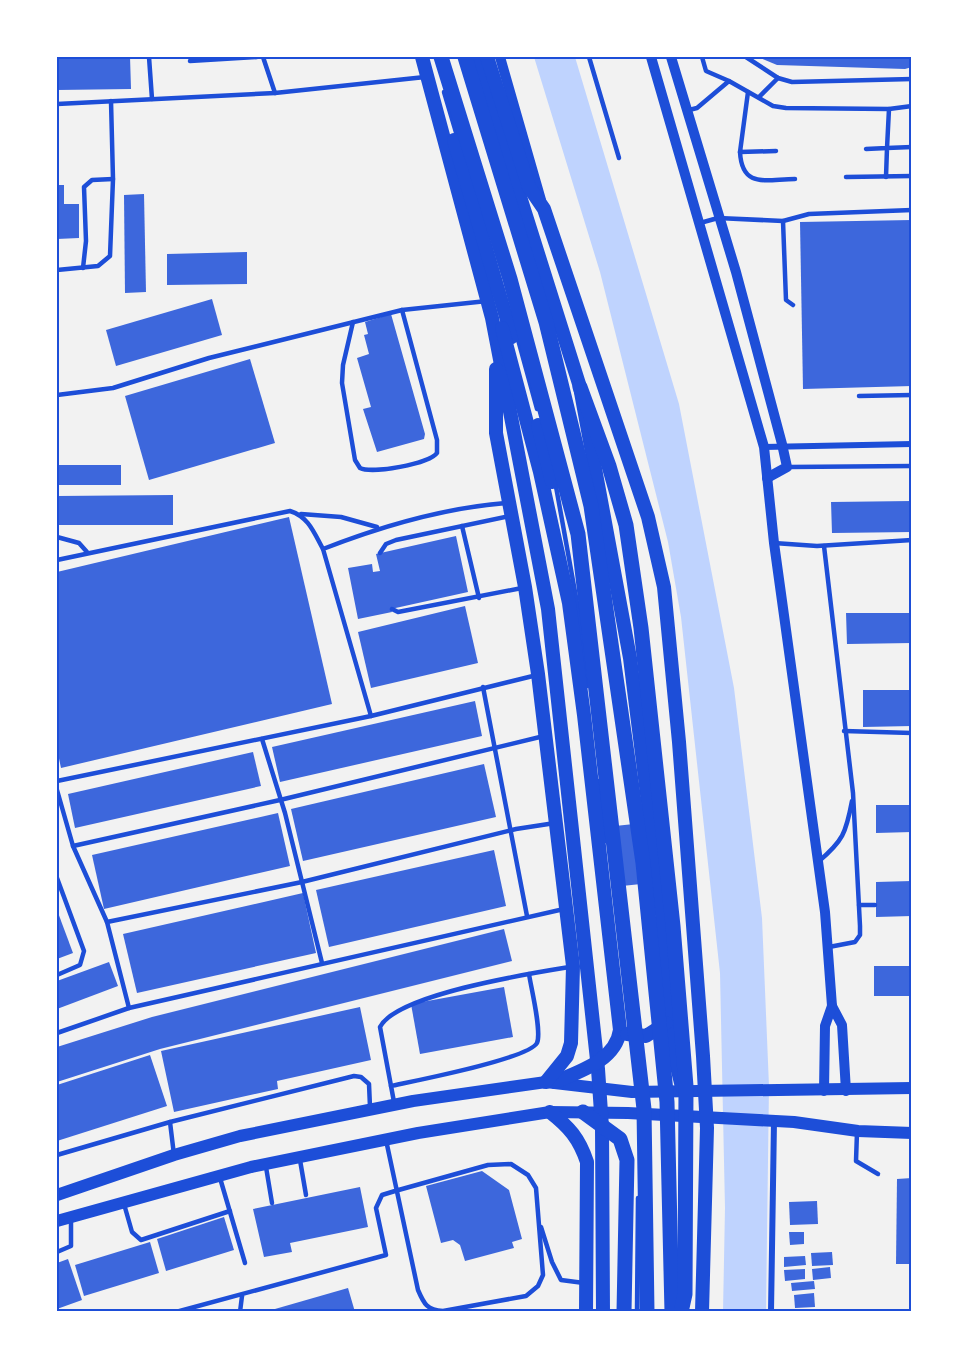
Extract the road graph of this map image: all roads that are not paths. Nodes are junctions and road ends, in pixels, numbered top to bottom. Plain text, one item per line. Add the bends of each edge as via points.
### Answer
1 (149, 57) edge
2 (257, 57) edge
3 (263, 57) edge
4 (422, 57) edge
5 (429, 57) edge
6 (441, 57) edge
7 (465, 57) edge
8 (476, 57) edge
9 (487, 57) edge
10 (500, 57) edge
11 (589, 57) edge
12 (651, 57) edge
13 (671, 57) edge
14 (702, 57) edge
15 (746, 57) edge
16 (190, 60) dead end
17 (428, 77) junction
18 (778, 78) junction
19 (912, 79) edge
20 (729, 81) junction
21 (442, 84) dead end
22 (748, 92) junction
23 (275, 93) junction
24 (759, 98) junction
25 (152, 99) junction
26 (111, 101) junction
27 (57, 104) edge
28 (912, 106) edge
29 (889, 109) junction
30 (687, 110) junction
31 (669, 115) junction
32 (912, 147) edge
33 (888, 148) junction
34 (866, 149) dead end
35 (776, 151) dead end
36 (740, 152) junction
37 (619, 158) dead end
38 (846, 177) dead end
39 (886, 177) junction
40 (912, 177) edge
41 (113, 179) junction
42 (795, 179) dead end
43 (544, 209) junction
44 (912, 210) edge
45 (718, 218) junction
46 (783, 221) junction
47 (700, 223) junction
48 (83, 268) junction
49 (57, 270) edge
50 (480, 273) junction
51 (488, 301) junction
52 (793, 305) dead end
53 (402, 310) junction
54 (353, 322) junction
55 (496, 337) junction
56 (580, 387) junction
57 (57, 395) edge
58 (912, 395) edge
59 (860, 396) dead end
60 (782, 444) junction
61 (912, 444) edge
62 (764, 447) junction
63 (912, 466) edge
64 (787, 467) junction
65 (767, 473) junction
66 (509, 509) junction
67 (301, 514) junction
68 (462, 526) junction
69 (379, 527) junction
70 (57, 537) edge
71 (912, 540) edge
72 (774, 543) junction
73 (824, 546) junction
74 (323, 549) junction
75 (87, 552) junction
76 (380, 553) dead end
77 (57, 560) edge
78 (525, 587) junction
79 (479, 598) junction
80 (392, 609) dead end
81 (538, 674) junction
82 (483, 687) junction
83 (584, 715) junction
84 (371, 716) junction
85 (844, 731) junction
86 (912, 733) edge
87 (545, 736) junction
88 (262, 739) junction
89 (495, 748) junction
90 (57, 781) edge
91 (57, 790) edge
92 (853, 793) junction
93 (280, 800) junction
94 (556, 823) junction
95 (514, 830) junction
96 (73, 846) junction
97 (607, 850) dead end
98 (608, 861) dead end
99 (818, 862) junction
100 (57, 878) edge
101 (302, 882) junction
102 (859, 904) junction
103 (875, 904) dead end
104 (567, 909) junction
105 (527, 916) junction
106 (107, 922) junction
107 (828, 948) junction
108 (322, 963) junction
109 (573, 966) junction
110 (529, 974) junction
111 (57, 975) edge
112 (832, 1006) junction
113 (129, 1008) junction
114 (625, 1009) dead end
115 (668, 1022) junction
116 (624, 1024) junction
117 (57, 1034) edge
118 (550, 1082) junction
119 (391, 1086) junction
120 (912, 1089) edge
121 (824, 1091) junction
122 (846, 1091) junction
123 (683, 1092) junction
124 (394, 1105) junction
125 (370, 1111) junction
126 (550, 1112) junction
127 (583, 1112) junction
128 (701, 1118) junction
129 (634, 1119) junction
130 (773, 1121) junction
131 (170, 1122) junction
132 (858, 1131) junction
133 (912, 1133) edge
134 (386, 1139) junction
135 (57, 1155) edge
136 (174, 1155) junction
137 (299, 1157) junction
138 (265, 1164) junction
139 (878, 1174) dead end
140 (219, 1176) junction
141 (395, 1191) junction
142 (58, 1192) edge
143 (306, 1195) dead end
144 (124, 1202) junction
145 (272, 1203) dead end
146 (231, 1211) junction
147 (71, 1217) junction
148 (57, 1221) edge
149 (539, 1222) junction
150 (57, 1252) edge
151 (245, 1263) dead end
152 (584, 1283) junction
153 (242, 1296) junction
154 (176, 1312) edge
155 (240, 1312) edge
156 (586, 1312) edge
157 (603, 1312) edge
158 (624, 1312) edge
159 (637, 1312) edge
160 (647, 1312) edge
161 (672, 1312) edge
162 (682, 1312) edge
163 (702, 1312) edge
164 (771, 1312) edge

1 - 25 lane
2 - 16 lane
3 - 23 lane
4 - 17 highway
5 - 83 highway via 550,470 562,565 574,620
6 - 160 highway via 510,279 578,534 644,1109
7 - 161 highway via 546,322 591,506 633,779 667,1102
8 - 56 highway
9 - 43 highway via 530,187
10 - 43 street
11 - 37 lane
12 - 31 street
13 - 30 street
14 - 20 lane via 706,71
15 - 18 lane
17 - 23 lane
17 - 50 highway
18 - 19 lane via 792,82
18 - 24 lane
20 - 22 lane
20 - 30 lane via 697,108
21 - 97 lane via 518,340 563,512
22 - 24 lane
22 - 36 lane
23 - 25 lane
24 - 29 lane via 786,108
25 - 26 lane
26 - 27 lane
26 - 41 lane
28 - 29 lane
29 - 33 lane
30 - 31 street
30 - 45 street
31 - 47 street
32 - 33 lane
33 - 34 lane
33 - 39 lane
35 - 36 lane
36 - 42 lane via 741,168 753,179
38 - 39 lane
39 - 40 lane
41 - 48 lane via 110,256 98,266
41 - 48 lane via 92,180 84,187
43 - 163 highway via 648,517 665,599 703,1056 706,1128
44 - 46 lane via 808,214
45 - 46 lane
45 - 47 lane
45 - 60 street
46 - 52 lane via 786,300
47 - 62 street
48 - 49 lane
50 - 51 highway
50 - 83 highway via 493,292 540,472 569,603
51 - 53 lane
51 - 55 highway
53 - 54 lane
53 - 54 lane via 437,440 437,453 428,461 371,471 360,468 342,383
54 - 57 lane via 209,358 113,388
55 - 66 highway via 496,433
55 - 157 highway via 548,609 598,1070
56 - 115 highway via 630,658 662,914
56 - 116 lane via 647,857 659,1021 651,1031 643,1032
56 - 162 highway via 627,525 641,628 686,1086
58 - 59 lane
60 - 61 street
60 - 62 street
60 - 64 street
62 - 65 street
63 - 64 lane
64 - 65 street
65 - 72 street
66 - 68 lane
66 - 69 lane via 475,505
66 - 78 highway
67 - 69 lane via 341,517
67 - 74 lane
67 - 75 lane via 290,511
68 - 76 lane via 396,540 386,544
68 - 79 lane
69 - 74 lane
70 - 75 lane via 78,543
71 - 73 lane
72 - 73 lane
72 - 99 street
73 - 85 lane
74 - 84 lane
75 - 77 lane
78 - 79 lane
78 - 81 highway
79 - 80 lane via 398,612
81 - 82 lane
81 - 87 highway
82 - 84 lane
82 - 89 lane
83 - 116 highway
84 - 88 lane
85 - 86 lane
85 - 92 lane
87 - 89 lane
87 - 94 highway
88 - 90 lane
88 - 93 lane
89 - 93 lane
89 - 95 lane
91 - 96 lane
92 - 99 lane via 840,843
92 - 102 lane
93 - 96 lane
93 - 101 lane
94 - 95 lane
94 - 104 highway
95 - 101 lane
95 - 105 lane
96 - 106 lane
98 - 114 lane
99 - 107 street
100 - 111 lane via 84,951 80,965
101 - 106 lane
101 - 108 lane
102 - 103 lane
102 - 107 lane via 859,939
104 - 105 lane
104 - 109 highway
105 - 108 lane
106 - 113 lane
107 - 112 street
108 - 113 lane
109 - 110 lane
109 - 118 highway via 571,1043
110 - 119 lane via 411,1003 389,1017 380,1027
110 - 119 lane via 538,1031 537,1042 530,1050
112 - 121 street via 825,1026
112 - 122 street via 842,1025
113 - 117 lane
115 - 116 highway via 646,1036 637,1036
115 - 123 highway
116 - 118 highway via 610,1052 581,1071
118 - 123 main road via 632,1092
118 - 124 main road
119 - 124 lane
120 - 122 main road
121 - 122 main road
121 - 123 main road
124 - 125 main road
125 - 131 lane via 369,1084 354,1076
125 - 136 main road via 240,1136
126 - 127 main road
126 - 134 main road
126 - 152 highway via 580,1141 587,1162
127 - 129 main road
127 - 158 highway via 620,1139 627,1160
128 - 129 main road
128 - 130 main road
128 - 162 highway via 691,1124 688,1132
129 - 159 lane
130 - 132 main road
130 - 164 street
131 - 135 lane
131 - 136 lane
132 - 133 main road
132 - 139 lane via 856,1161
134 - 137 main road
134 - 141 lane
136 - 142 main road
137 - 138 main road
137 - 143 lane
138 - 140 main road
138 - 145 lane
140 - 144 main road
140 - 146 lane
141 - 149 lane via 488,1165 511,1164 528,1175 536,1188
141 - 149 lane via 418,1290 431,1310 526,1296 538,1286 543,1275
141 - 153 lane via 382,1195 376,1208 387,1255
144 - 146 lane via 132,1232 141,1240
144 - 147 main road
146 - 151 lane
147 - 148 main road
147 - 150 lane via 71,1246
149 - 152 lane via 557,1274 568,1283
152 - 156 highway
153 - 154 lane
153 - 155 lane

